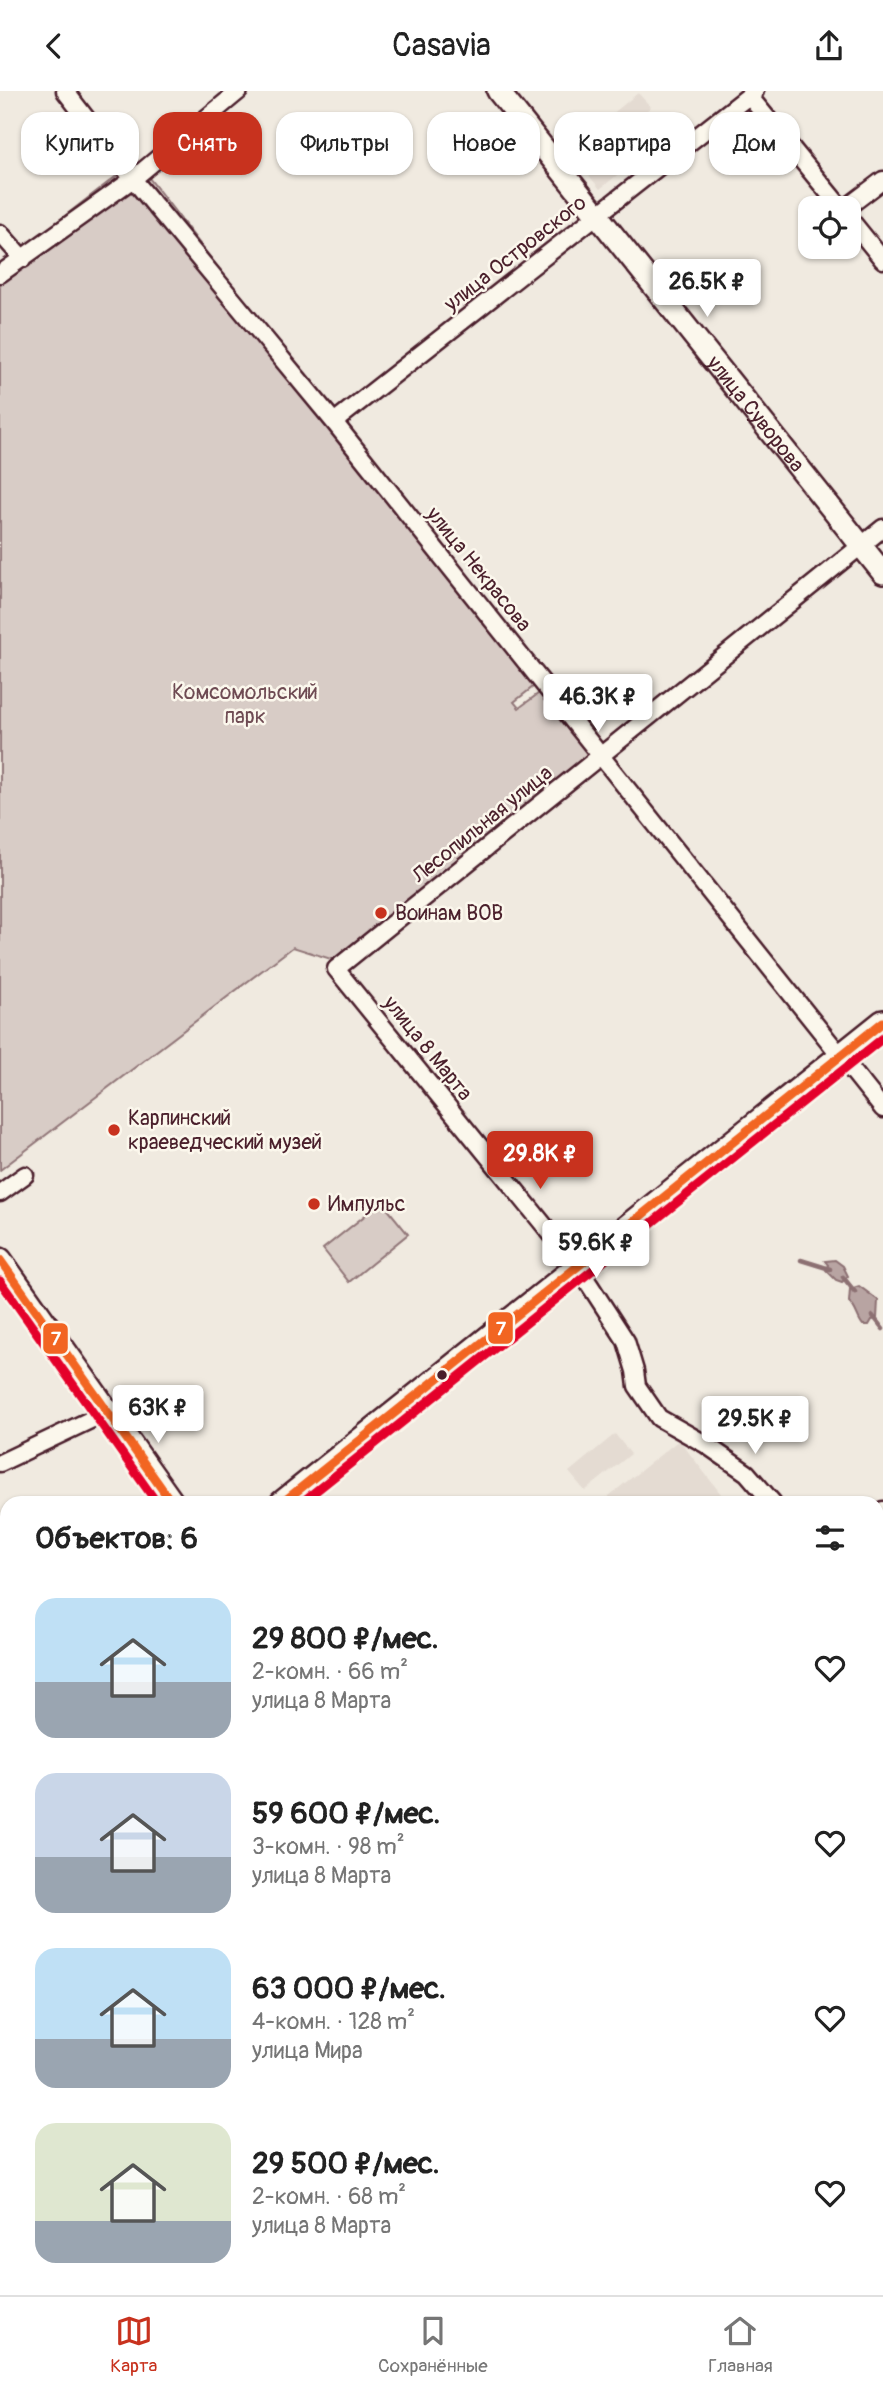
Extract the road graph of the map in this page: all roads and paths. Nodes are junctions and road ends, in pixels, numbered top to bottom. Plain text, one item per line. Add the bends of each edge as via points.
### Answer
1 (65, 91) edge
2 (239, 91) edge
3 (498, 91) edge
4 (752, 93) edge
5 (133, 179) junction
6 (883, 180) edge
7 (832, 196) edge
8 (861, 197) edge
9 (596, 216) junction
10 (0, 233) edge
11 (861, 233) edge
12 (23, 259) junction
13 (883, 260) edge
14 (0, 274) edge
15 (334, 422) junction
16 (883, 528) edge
17 (861, 545) junction
18 (883, 573) edge
19 (601, 755) junction
20 (336, 968) joint
21 (883, 1022) edge
22 (841, 1056) junction
23 (883, 1109) edge
24 (24, 1175) dead end
25 (0, 1193) edge
26 (0, 1260) edge
27 (578, 1267) junction
28 (107, 1412) junction
29 (0, 1463) edge
30 (167, 1496) edge
31 (291, 1496) edge
32 (767, 1496) edge

1 - 5 street, улица Некрасова
2 - 5 street
3 - 9 street, улица Суворова
4 - 7 street
4 - 9 street, улица Островского
5 - 12 street
5 - 15 street, улица Некрасова
6 - 8 street
9 - 15 street, улица Островского
9 - 17 street, улица Суворова
10 - 12 street
11 - 13 street
12 - 14 street
15 - 19 street, улица Некрасова
16 - 17 street, Лесопильная улица
17 - 18 street, улица Суворова
17 - 19 street, Лесопильная улица
19 - 20 street, Лесопильная улица
19 - 22 street, улица Некрасова
20 - 27 street, улица 8 Марта
21 - 22 main road
22 - 23 street, улица Некрасова
22 - 27 main road
24 - 25 street
26 - 28 main road
27 - 31 main road
27 - 32 street, улица 8 Марта via 626,1341 637,1386 659,1418 747,1473
28 - 29 street
28 - 30 main road

